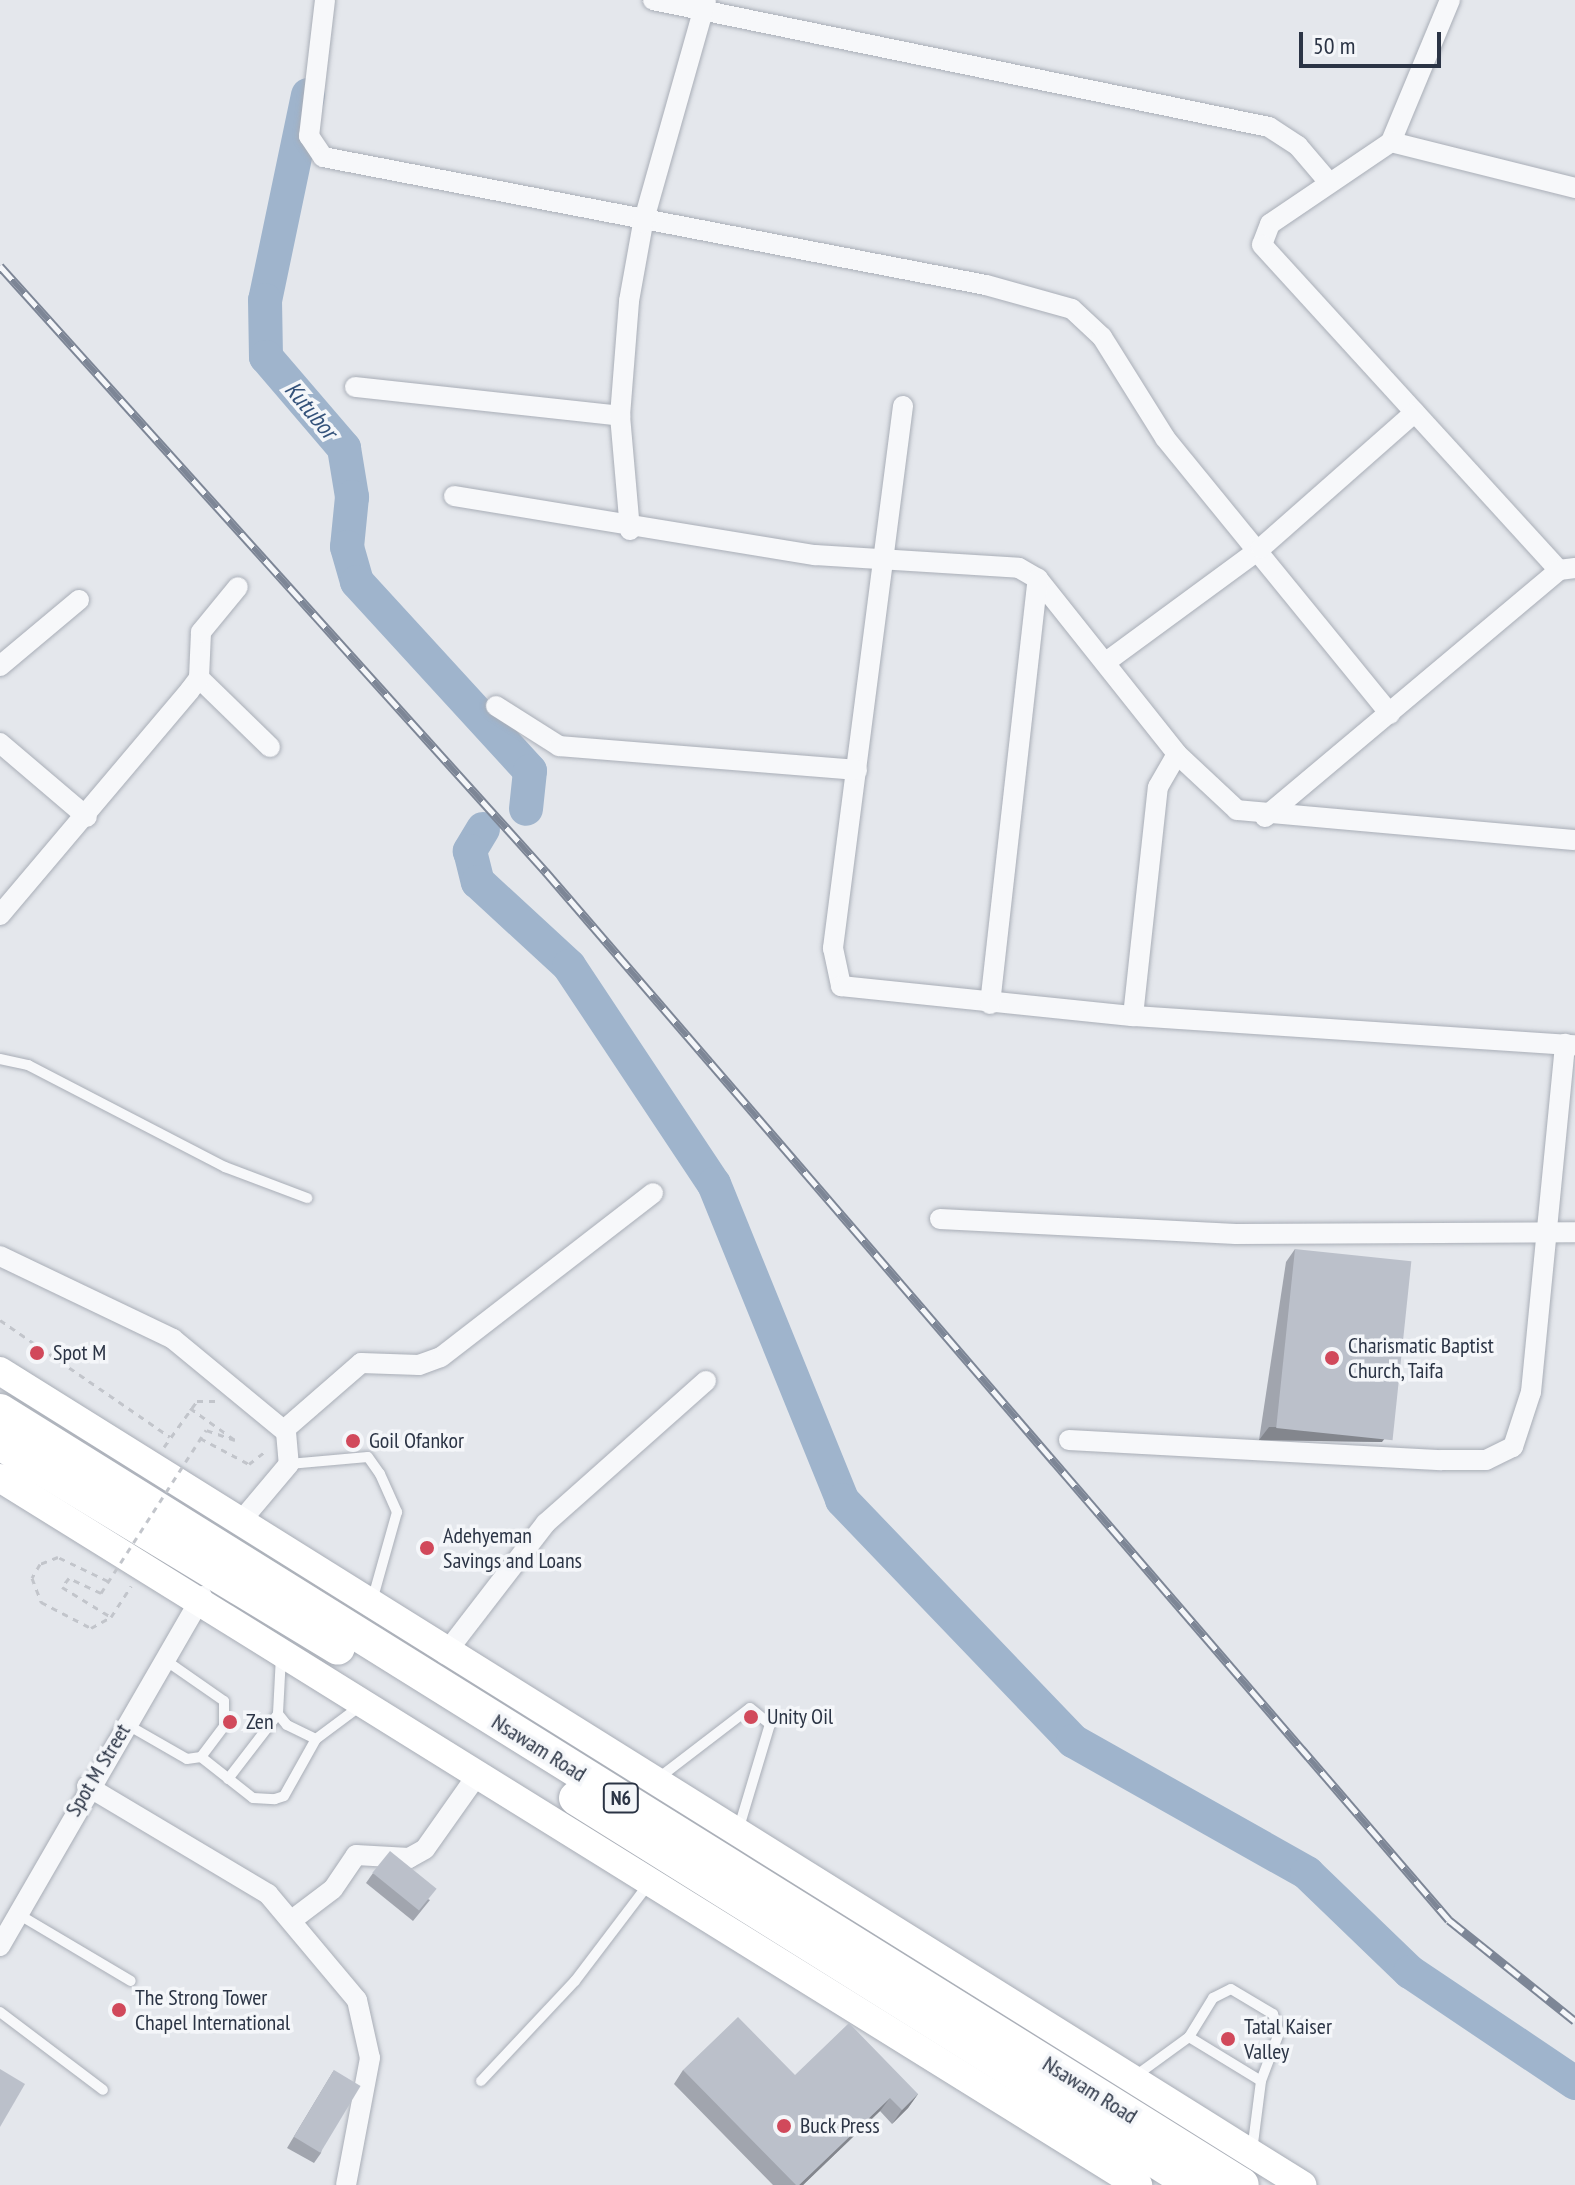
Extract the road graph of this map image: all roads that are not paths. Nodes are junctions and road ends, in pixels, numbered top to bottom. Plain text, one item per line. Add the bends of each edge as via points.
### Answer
1 (325, 0) edge
2 (653, 0) edge
3 (1450, 0) edge
4 (705, 5) edge
5 (1391, 142) junction
6 (1327, 180) junction
7 (1575, 188) edge
8 (643, 223) junction
9 (355, 387) dead end
10 (903, 406) dead end
11 (1415, 412) junction
12 (620, 416) junction
13 (454, 496) dead end
14 (630, 530) junction
15 (1261, 548) junction
16 (880, 559) junction
17 (1567, 569) edge
18 (1038, 579) junction
19 (238, 587) dead end
20 (79, 600) dead end
21 (1106, 662) junction
22 (0, 666) edge
23 (199, 678) junction
24 (496, 706) dead end
25 (1390, 714) junction
26 (0, 743) edge
27 (270, 747) dead end
28 (1177, 754) junction
29 (857, 770) junction
30 (87, 817) junction
31 (1265, 817) junction
32 (1575, 840) edge
33 (0, 915) edge
34 (990, 1004) junction
35 (1133, 1016) junction
36 (1570, 1045) edge
37 (0, 1059) edge
38 (653, 1193) dead end
39 (307, 1198) dead end
40 (940, 1219) dead end
41 (1551, 1230) junction
42 (1575, 1232) edge
43 (0, 1256) edge
44 (0, 1371) edge
45 (706, 1381) dead end
46 (0, 1411) edge
47 (276, 1436) junction
48 (1069, 1440) dead end
49 (0, 1443) edge
50 (289, 1464) junction
51 (0, 1478) edge
52 (241, 1521) junction
53 (202, 1596) junction
54 (371, 1605) junction
55 (281, 1646) junction
56 (445, 1654) junction
57 (165, 1660) junction
58 (367, 1702) junction
59 (278, 1714) junction
60 (125, 1724) junction
61 (316, 1739) junction
62 (201, 1757) junction
63 (478, 1774) junction
64 (228, 1779) junction
65 (652, 1784) junction
66 (87, 1786) junction
67 (737, 1837) junction
68 (652, 1880) junction
69 (18, 1914) junction
70 (292, 1920) junction
71 (0, 1946) edge
72 (131, 1981) dead end
73 (0, 2012) edge
74 (1189, 2037) junction
75 (1131, 2079) junction
76 (481, 2081) dead end
77 (1261, 2081) junction
78 (103, 2090) dead end
79 (1247, 2169) edge
80 (1132, 2183) edge
81 (346, 2185) edge
82 (1194, 2185) edge
83 (1302, 2185) edge

1 - 8 street via 309,127 314,152 356,167
2 - 4 street
3 - 5 street
4 - 6 street via 1269,127 1298,146
4 - 8 street
5 - 6 street
5 - 7 street
6 - 11 street via 1270,224 1262,245
8 - 12 street
8 - 15 street via 986,285 1072,309 1102,337 1165,438
9 - 12 street
10 - 16 street
11 - 15 street
11 - 17 street
12 - 14 street
13 - 14 street
14 - 16 street
15 - 21 street
15 - 25 street
16 - 18 street via 1007,566
16 - 29 street
17 - 25 street
18 - 21 street
18 - 34 street
19 - 23 street via 201,632
20 - 22 street
21 - 28 street
23 - 27 street
23 - 30 street
24 - 29 street via 559,746
25 - 31 street
26 - 30 street
28 - 31 street via 1237,810
28 - 35 street via 1158,787
29 - 34 street via 833,948 837,979 857,992
30 - 33 street
31 - 32 street
34 - 35 street
35 - 36 street
36 - 41 street
37 - 39 lane via 28,1065 225,1167
38 - 47 street via 441,1357 419,1365 361,1363
40 - 41 street via 1236,1234
41 - 42 street
41 - 48 street via 1526,1422 1502,1455 1393,1458
43 - 47 street via 173,1339
44 - 52 main road
45 - 56 street via 546,1523
46 - 79 highway, Nsawam Road / N6
47 - 50 street via 292,1443
49 - 82 highway, Nsawam Road / N6
50 - 52 street
50 - 54 lane via 368,1457 380,1474 397,1512
51 - 53 main road
52 - 54 main road
53 - 55 main road
53 - 57 street, Spot M Street
54 - 56 main road
55 - 58 main road
55 - 59 lane
56 - 65 main road
57 - 60 street, Spot M Street
57 - 62 lane via 224,1701 224,1726
58 - 61 lane
58 - 63 main road
59 - 61 lane
59 - 64 lane
60 - 62 lane via 178,1758
60 - 66 street, Spot M Street
61 - 64 lane via 284,1796 253,1798
62 - 64 lane
63 - 68 main road
63 - 70 street via 425,1849 409,1858 361,1853 333,1889
65 - 67 main road
65 - 67 lane via 750,1708 770,1724
66 - 69 street, Spot M Street
66 - 70 street via 234,1871
67 - 75 main road
68 - 76 lane via 575,1981
68 - 80 main road
69 - 71 street, Spot M Street
69 - 72 lane
70 - 81 street via 357,2000 368,2028 370,2058
73 - 78 lane
74 - 75 lane
74 - 77 lane
74 - 77 lane via 1213,1998 1231,1989 1273,2014 1279,2033
75 - 79 main road
77 - 79 lane
79 - 83 main road

